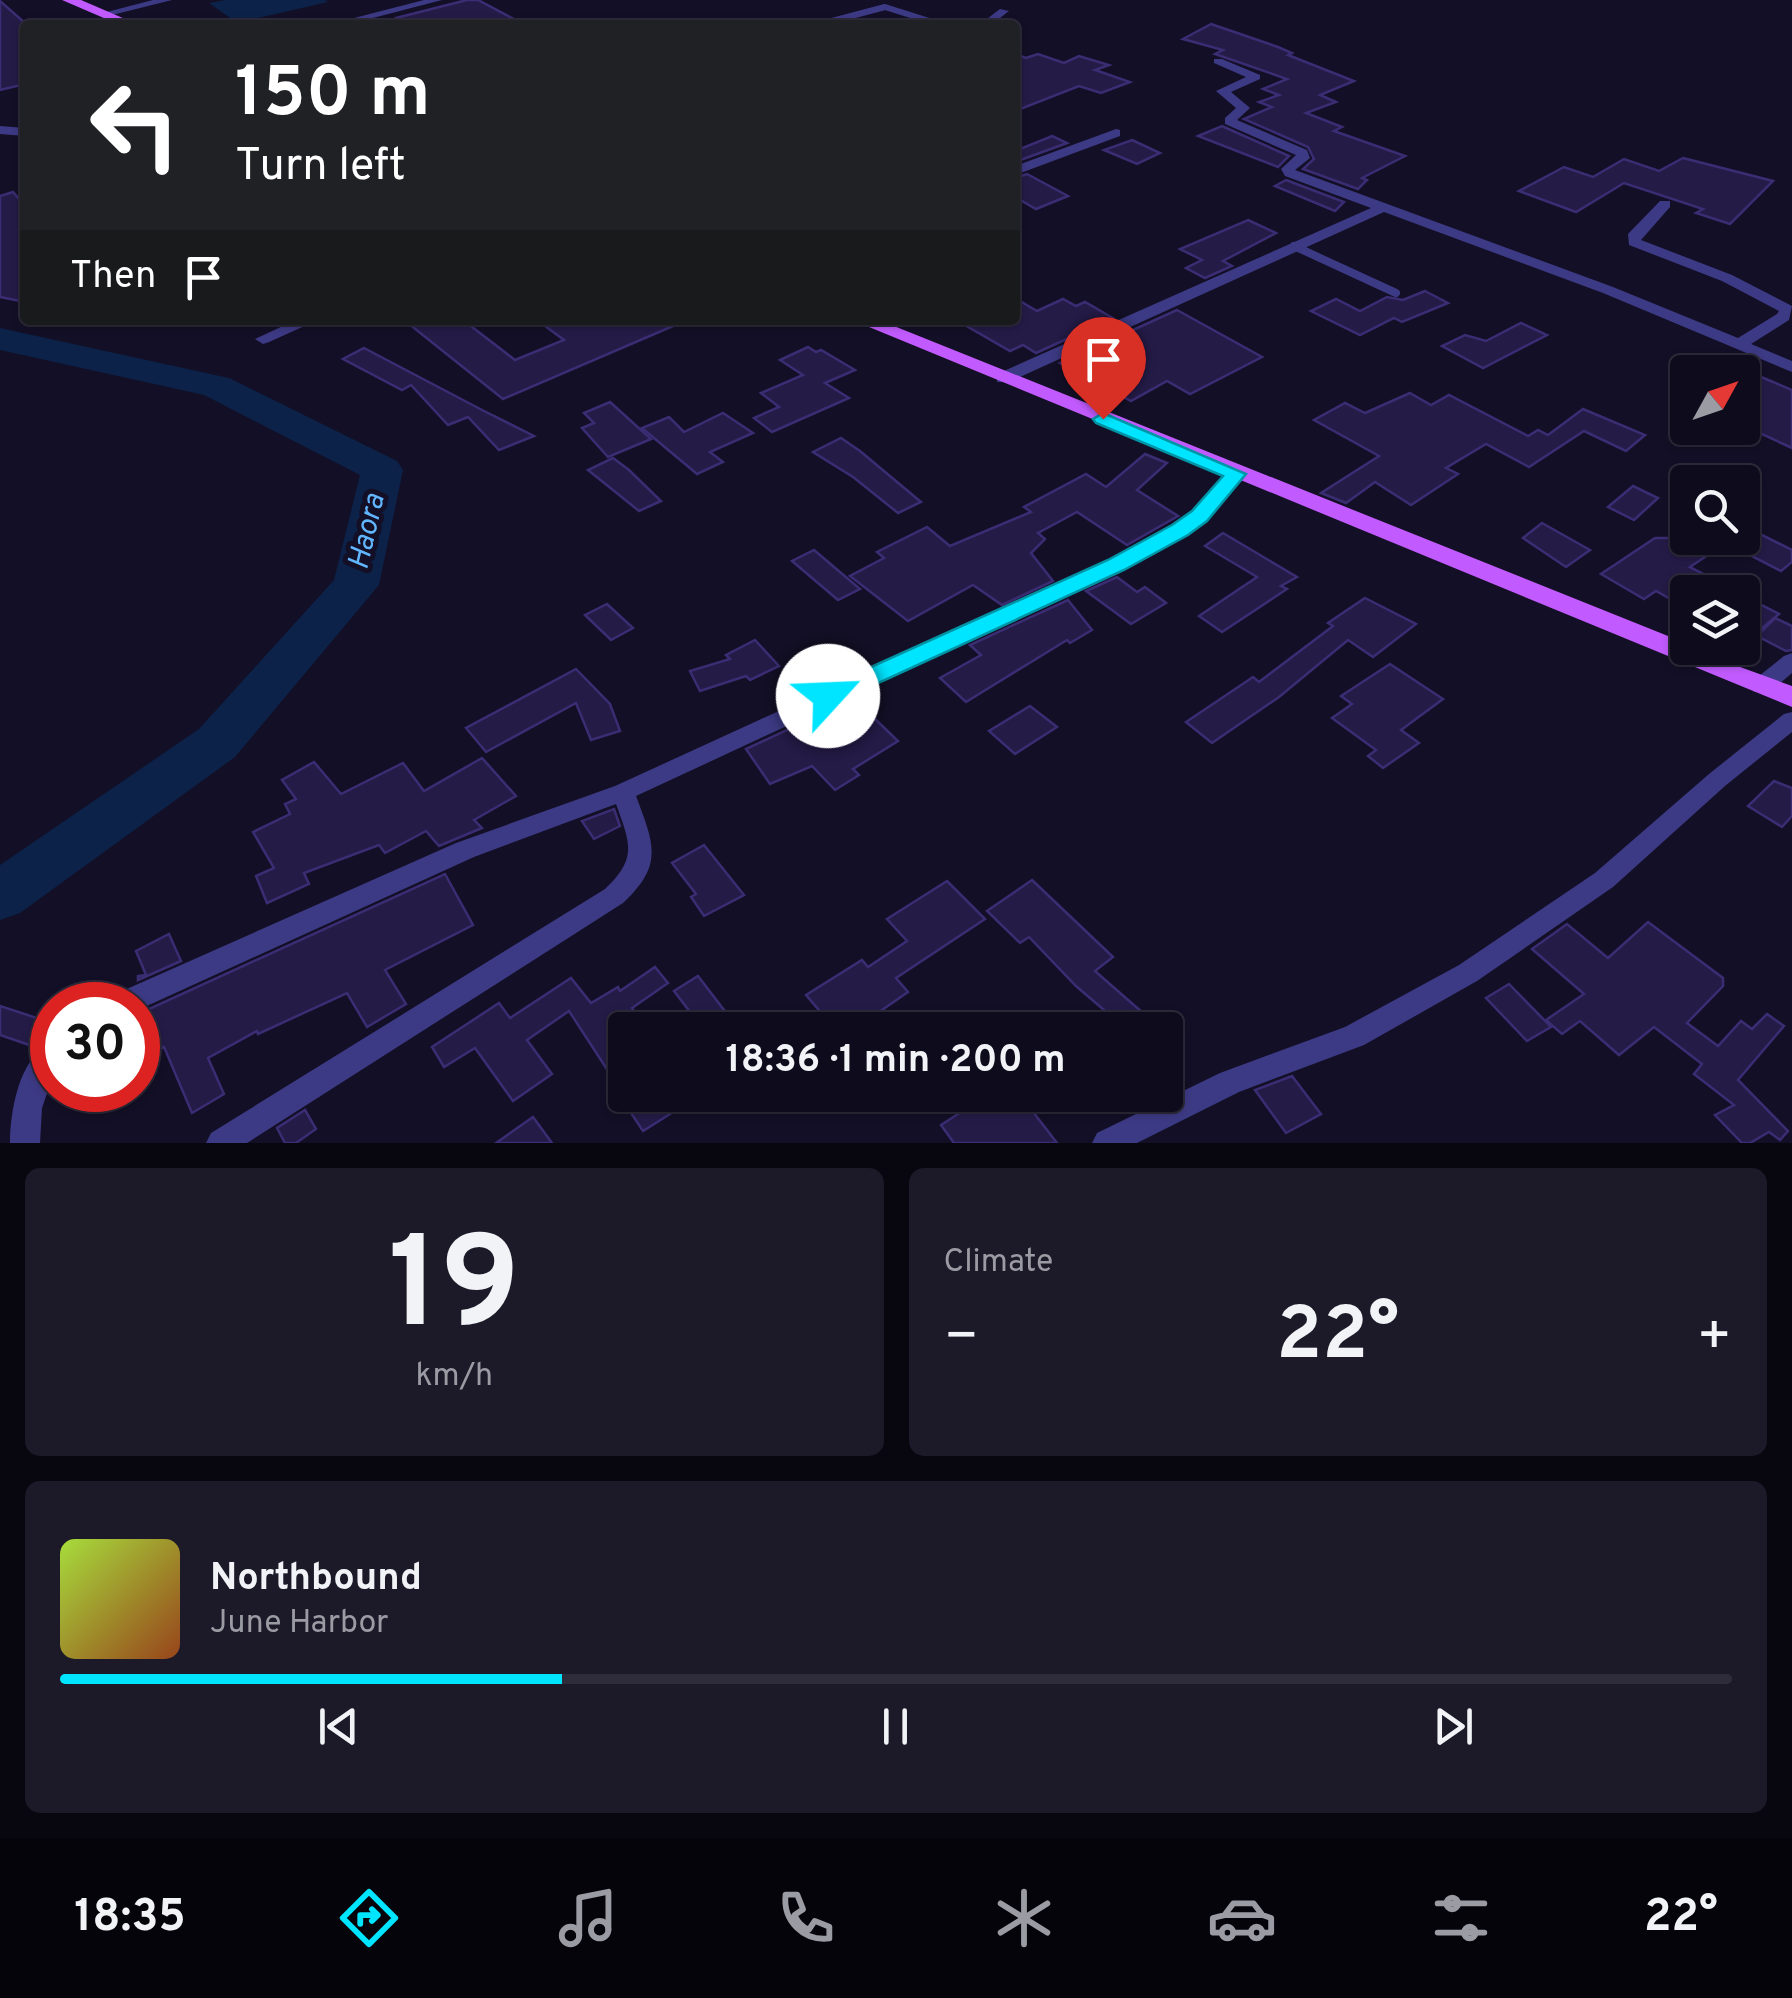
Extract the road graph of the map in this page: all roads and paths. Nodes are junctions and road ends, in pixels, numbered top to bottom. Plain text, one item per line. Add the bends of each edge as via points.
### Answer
1 (69, 0) edge
2 (167, 0) edge
3 (437, 0) edge
4 (1004, 11) dead end
5 (104, 14) junction
6 (119, 20) edge
7 (353, 20) edge
8 (836, 20) edge
9 (926, 20) edge
10 (991, 20) edge
11 (1218, 61) dead end
12 (1116, 134) dead end
13 (1020, 169) edge
14 (1666, 204) dead end
15 (1384, 207) junction
16 (1294, 246) junction
17 (1396, 294) dead end
18 (298, 325) edge
19 (874, 325) edge
20 (263, 339) dead end
21 (1740, 344) junction
22 (1792, 367) edge
23 (1003, 378) junction
24 (1236, 474) junction
25 (1792, 661) edge
26 (1762, 686) junction
27 (1792, 698) edge
28 (1792, 720) edge
29 (622, 792) junction
30 (160, 987) edge
31 (30, 1099) edge
32 (25, 1143) edge
33 (222, 1143) edge
34 (1106, 1143) edge

1 - 5 main road
2 - 5 street
3 - 7 street
4 - 10 street
5 - 6 main road
8 - 9 lane via 885,7
11 - 15 street via 1256,77 1222,90 1244,108 1229,121 1302,153 1288,169 1294,176
12 - 13 street
14 - 21 street via 1634,242 1788,310
15 - 16 street
15 - 21 street
16 - 17 lane
16 - 23 street
18 - 20 street
19 - 23 main road
21 - 22 street
23 - 24 main road
24 - 26 main road
24 - 29 street via 1200,516 1116,565
25 - 26 street
26 - 27 main road
28 - 34 street via 1604,880 1468,973 1354,1036 1230,1082
29 - 30 street via 434,864
29 - 33 street via 642,848 636,878
31 - 32 street

